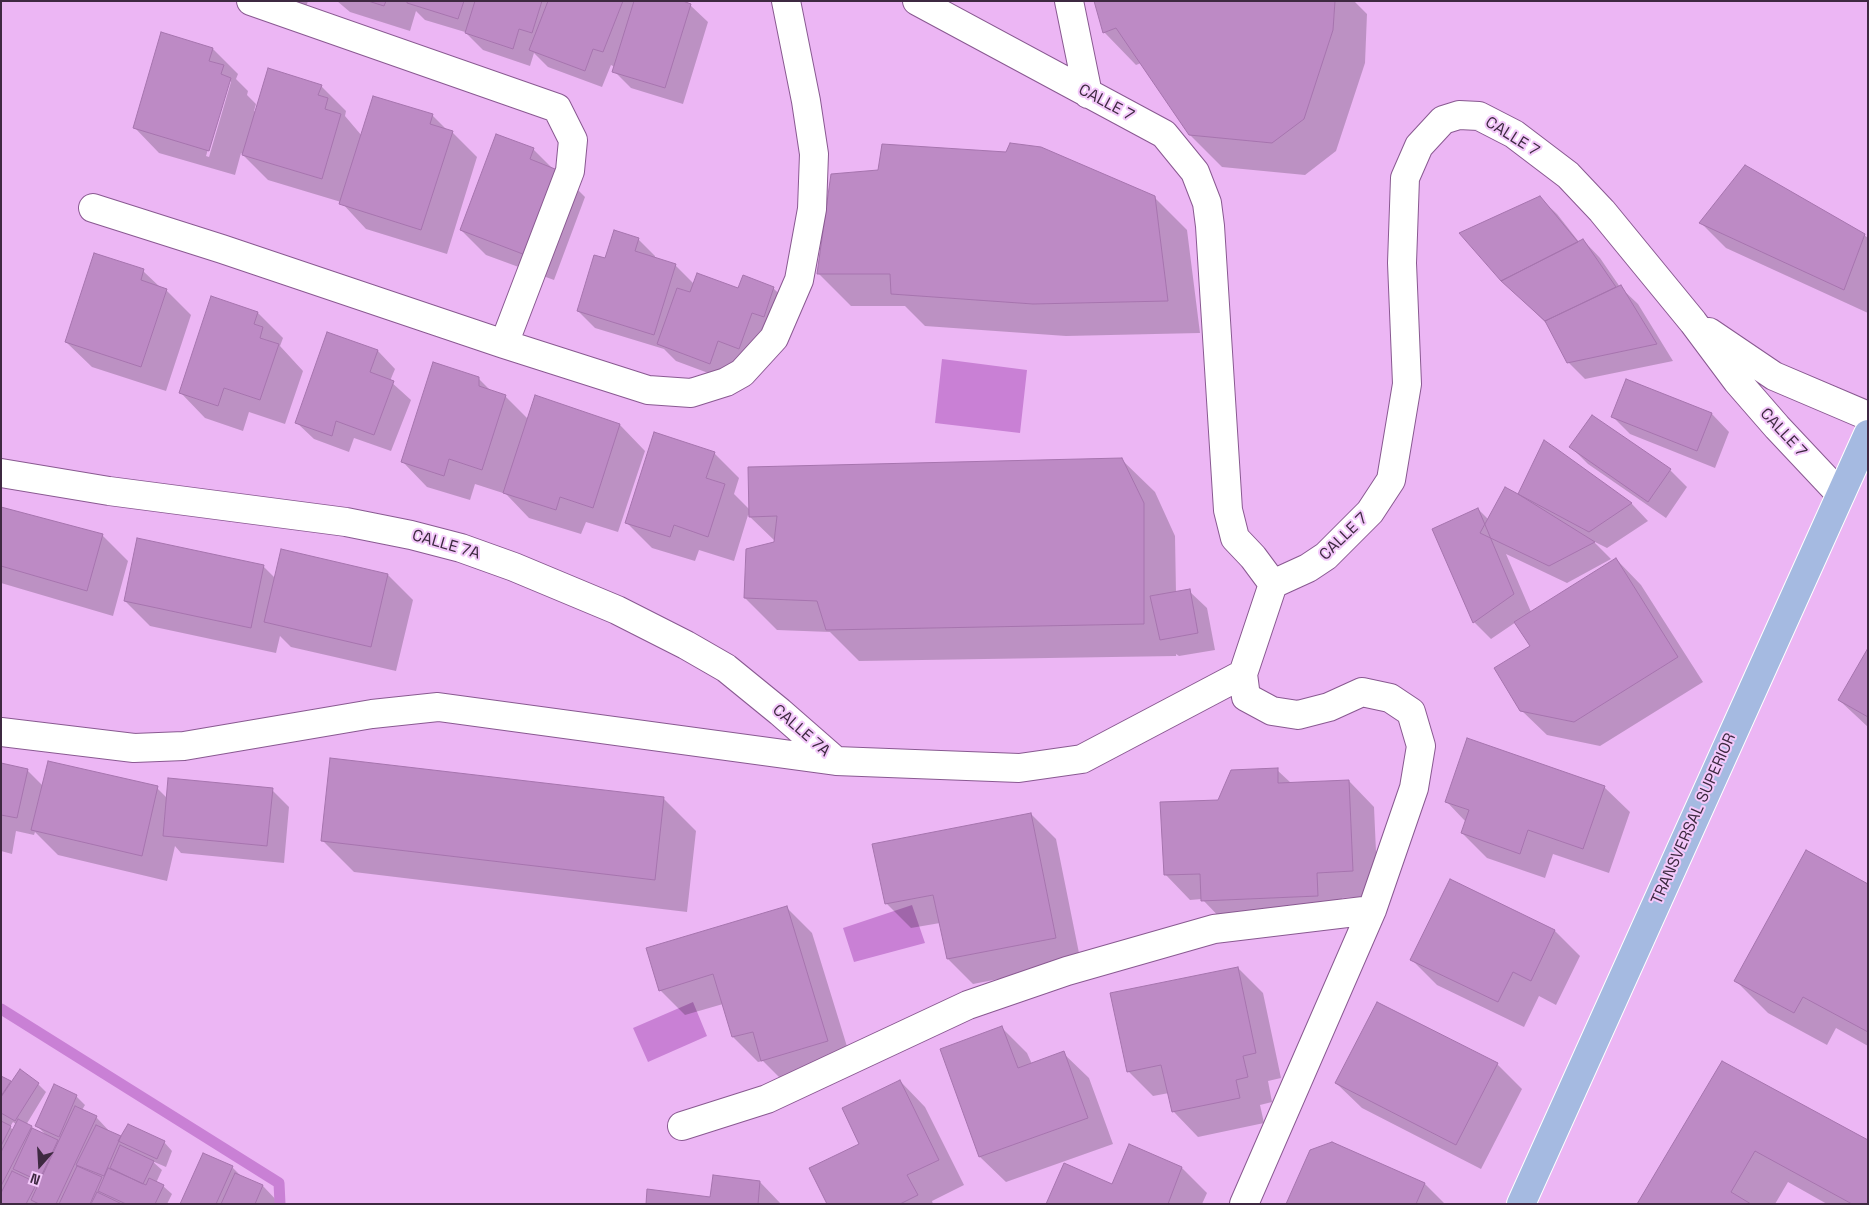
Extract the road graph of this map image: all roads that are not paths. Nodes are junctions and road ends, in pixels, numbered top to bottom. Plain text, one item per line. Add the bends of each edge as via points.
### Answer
1 (251, 1) edge
2 (786, 1) edge
3 (917, 1) edge
4 (1069, 1) edge
5 (1088, 94) junction
6 (93, 208) dead end
7 (1693, 322) junction
8 (504, 344) junction
9 (1868, 416) edge
10 (1868, 434) edge
11 (1, 473) edge
12 (1846, 482) junction
13 (1273, 584) junction
14 (1243, 674) junction
15 (1, 732) edge
16 (836, 761) junction
17 (1372, 910) junction
18 (682, 1126) dead end
19 (1244, 1204) edge
20 (1521, 1204) edge

1 - 8 street via 557,108 573,140 570,170
2 - 8 street via 814,154 812,209 798,280 774,338 742,373 726,382 691,393 648,390
3 - 5 street, CALLE 7
4 - 5 street
5 - 13 street, CALLE 7 via 1164,134 1195,172 1207,203 1228,510 1235,538
6 - 8 street
7 - 9 street, CALLE 7 via 1774,376
7 - 12 street, CALLE 7 via 1776,427
7 - 13 street, CALLE 7 via 1602,210 1568,175 1514,134 1479,116 1459,115 1443,120 1419,146 1405,178 1402,264 1408,384 1391,480 1370,512 1326,556
10 - 12 main road, TRANSVERSAL SUPERIOR
11 - 16 street, CALLE 7A via 109,491 346,522 411,535 478,554 617,610 710,658
12 - 20 main road, TRANSVERSAL SUPERIOR
13 - 14 street
14 - 16 street via 1082,759 1019,768
14 - 17 street via 1246,697 1272,711 1298,714 1329,707 1362,692 1390,698 1411,712 1421,746 1414,788
15 - 16 street via 134,748 175,747 372,714 438,707
17 - 18 street via 1214,929 1066,971 968,1005 766,1099
17 - 19 street

